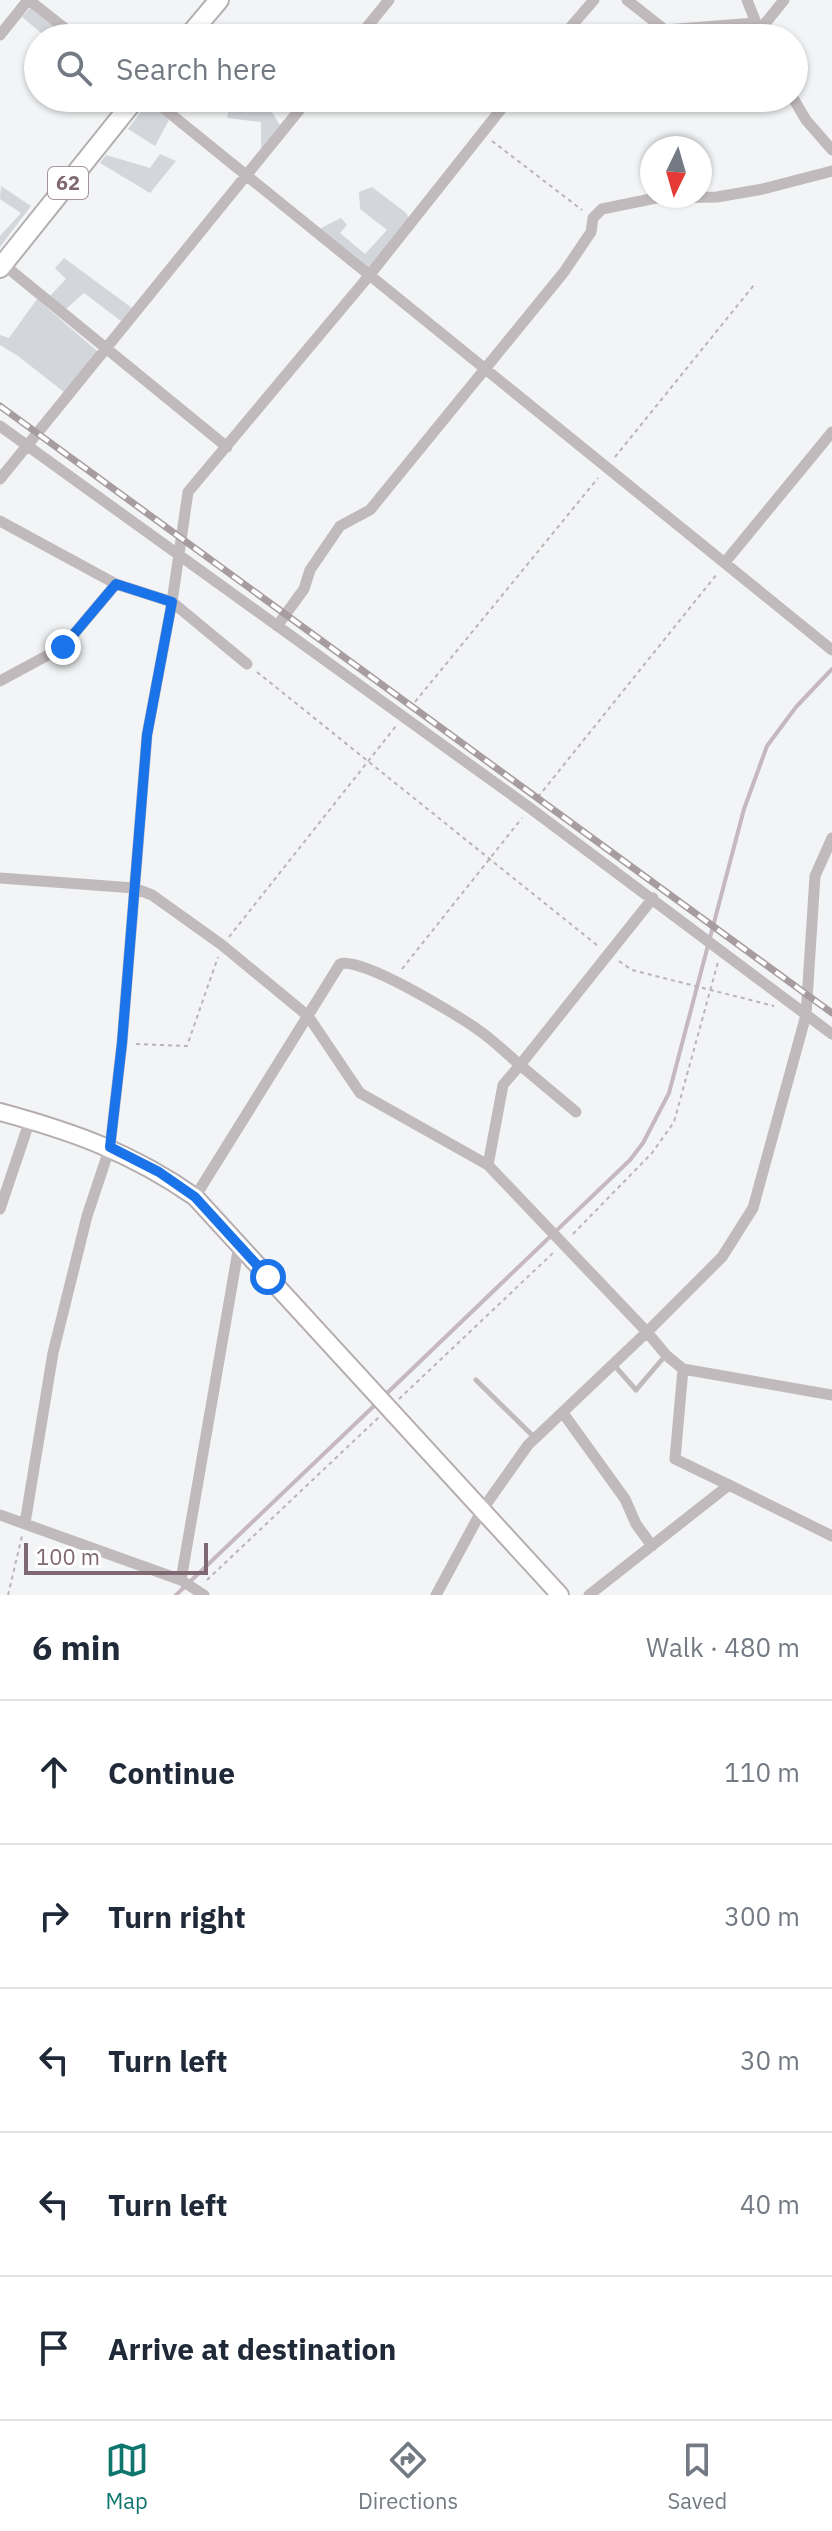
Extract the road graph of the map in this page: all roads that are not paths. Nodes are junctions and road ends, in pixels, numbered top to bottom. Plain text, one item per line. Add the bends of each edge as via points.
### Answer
1 (28, 0) edge
2 (219, 0) edge
3 (389, 0) edge
4 (594, 0) edge
5 (627, 0) edge
6 (747, 0) edge
7 (784, 0) edge
8 (59, 24) edge
9 (199, 24) edge
10 (369, 24) edge
11 (573, 24) edge
12 (657, 24) edge
13 (756, 24) edge
14 (765, 24) edge
15 (0, 35) edge
16 (125, 112) edge
17 (168, 112) edge
18 (298, 112) edge
19 (498, 112) edge
20 (801, 112) edge
21 (832, 150) edge
22 (832, 171) edge
23 (246, 177) junction
24 (2, 266) edge
25 (368, 277) junction
26 (105, 349) junction
27 (485, 369) junction
28 (0, 426) edge
29 (832, 432) edge
30 (26, 445) junction
31 (227, 447) junction
32 (0, 479) edge
33 (0, 521) edge
34 (177, 554) junction
35 (726, 561) junction
36 (116, 584) junction
37 (172, 602) junction
38 (277, 626) junction
39 (832, 650) edge
40 (247, 664) road end
41 (0, 681) edge
42 (832, 838) edge
43 (0, 878) edge
44 (134, 888) junction
45 (653, 898) junction
46 (806, 1015) junction
47 (308, 1016) junction
48 (832, 1034) edge
49 (520, 1065) junction
50 (0, 1112) edge
51 (576, 1112) dead end
52 (30, 1120) junction
53 (110, 1147) junction
54 (488, 1165) junction
55 (195, 1197) junction
56 (0, 1209) edge
57 (239, 1245) junction
58 (647, 1332) junction
59 (666, 1355) junction
60 (613, 1364) junction
61 (683, 1369) junction
62 (476, 1380) dead end
63 (832, 1395) edge
64 (563, 1413) junction
65 (535, 1438) junction
66 (729, 1485) junction
67 (482, 1510) junction
68 (0, 1515) edge
69 (25, 1523) junction
70 (832, 1536) edge
71 (652, 1546) junction
72 (181, 1580) junction
73 (200, 1592) edge
74 (436, 1595) edge
75 (560, 1595) edge
76 (589, 1595) edge

1 - 8 street
1 - 15 street
2 - 9 main road
3 - 10 street
4 - 11 street
5 - 12 street
6 - 13 street
7 - 14 street
16 - 24 main road, 62
17 - 23 street
18 - 23 street
19 - 25 street
20 - 21 street
22 - 27 street via 717,197 656,198 602,209 564,272
23 - 25 street
23 - 26 street
24 - 26 street
25 - 27 street
25 - 31 street
26 - 30 street
26 - 31 street
27 - 35 street
27 - 38 street via 370,510 340,526
28 - 30 street
29 - 35 street
30 - 32 street
30 - 34 street
31 - 34 street via 188,492
33 - 36 street
34 - 37 street
34 - 38 street
35 - 39 street
36 - 37 street
36 - 41 street via 63,647
37 - 40 street
37 - 44 street via 147,735
38 - 45 street
42 - 46 street via 815,876
43 - 44 street
44 - 47 street via 222,945
44 - 53 street
45 - 46 street
45 - 49 street
46 - 48 street
46 - 58 street via 753,1208 722,1257
47 - 49 street via 345,962 393,979 479,1029
47 - 54 street via 360,1093
47 - 55 street
49 - 51 street
49 - 54 street via 503,1085
50 - 52 street
52 - 53 street
52 - 56 street
53 - 55 street
53 - 69 street via 53,1353
54 - 58 street
55 - 57 street
57 - 67 street
57 - 72 street
58 - 59 street
58 - 60 street
59 - 60 lane via 636,1390
59 - 61 street
60 - 64 street
61 - 63 street
61 - 66 street via 675,1459
62 - 65 lane
64 - 65 street
64 - 71 street
65 - 67 street
66 - 70 street
66 - 71 street
67 - 74 street
67 - 75 street
68 - 69 street
69 - 72 street
71 - 76 street
72 - 73 street

